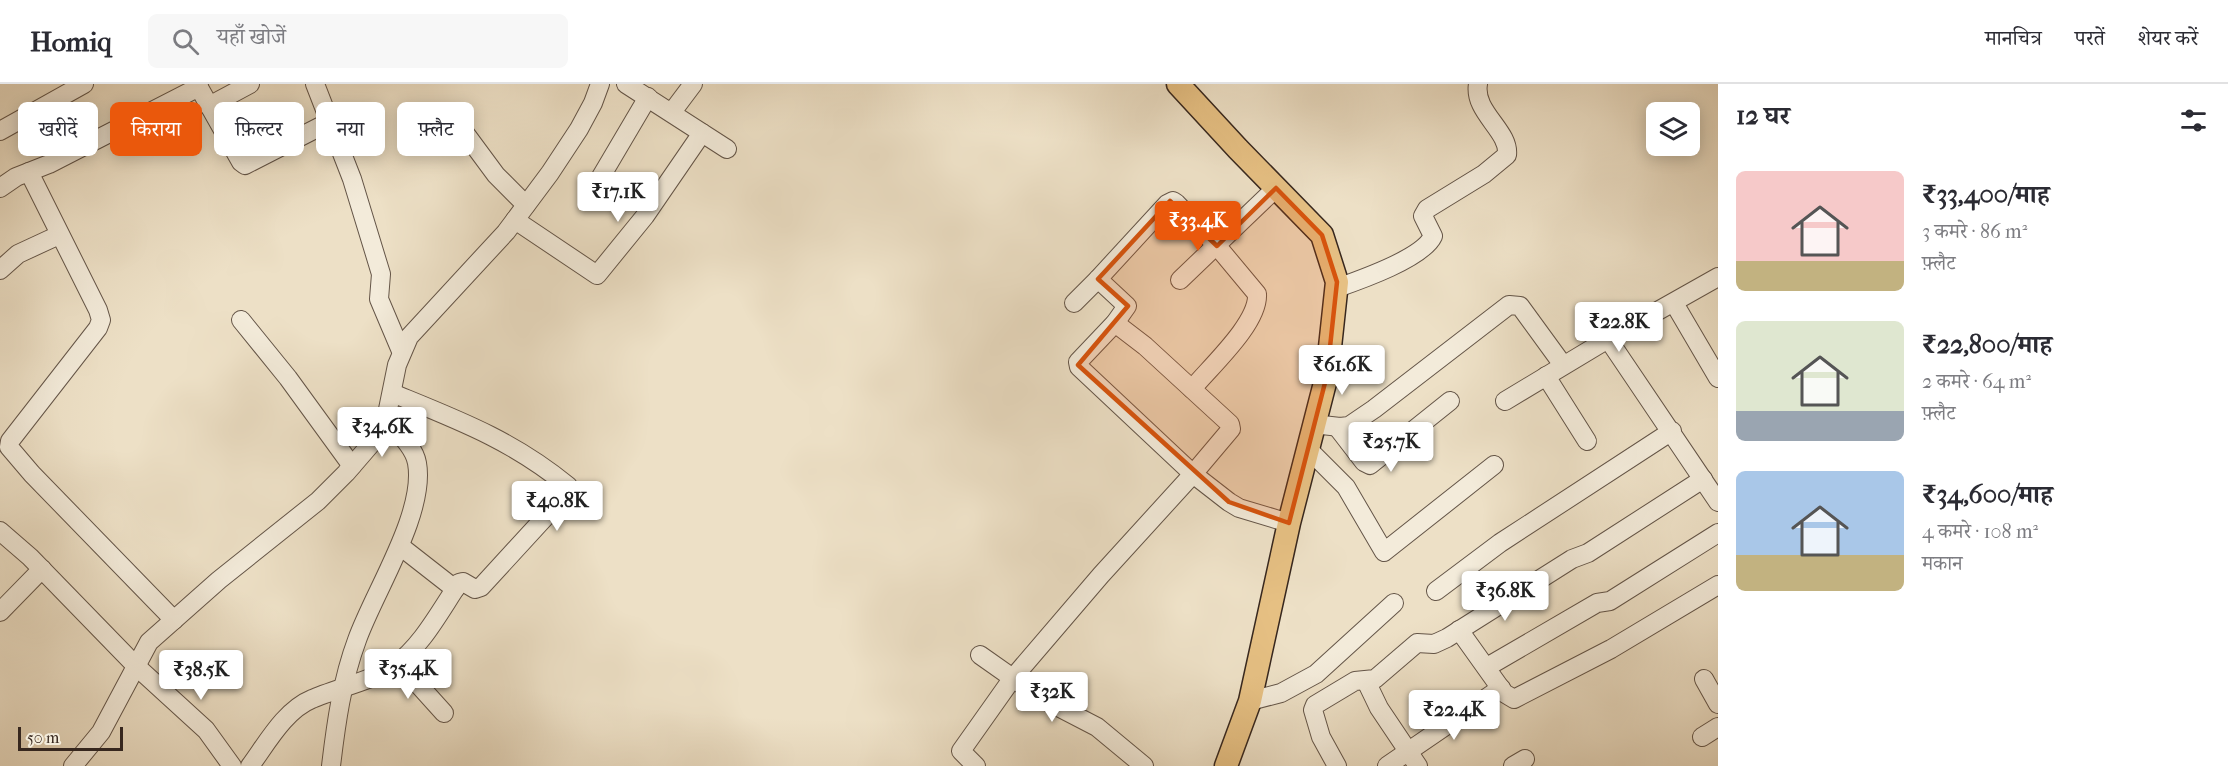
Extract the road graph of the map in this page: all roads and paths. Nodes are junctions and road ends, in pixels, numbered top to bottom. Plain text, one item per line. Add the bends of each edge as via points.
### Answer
1 (84, 84) edge
2 (250, 84) edge
3 (315, 84) edge
4 (600, 84) edge
5 (626, 84) edge
6 (693, 84) edge
7 (1178, 84) edge
8 (1478, 84) edge
9 (198, 86) edge
10 (648, 97) junction
11 (322, 102) edge
12 (209, 106) junction
13 (672, 112) junction
14 (316, 129) edge
15 (0, 130) edge
16 (702, 133) junction
17 (474, 145) edge
18 (727, 149) dead end
19 (343, 156) edge
20 (29, 172) junction
21 (599, 180) dead end
22 (0, 188) edge
23 (1276, 188) junction
24 (526, 206) junction
25 (515, 220) junction
26 (60, 235) junction
27 (1217, 246) junction
28 (0, 270) edge
29 (1718, 277) edge
30 (1098, 279) junction
31 (1180, 280) dead end
32 (1337, 288) junction
33 (1074, 303) dead end
34 (1674, 303) junction
35 (241, 320) dead end
36 (1115, 323) junction
37 (1608, 339) junction
38 (401, 351) junction
39 (1712, 353) edge
40 (1563, 366) junction
41 (1546, 376) junction
42 (1718, 378) edge
43 (1192, 389) junction
44 (392, 393) junction
45 (1450, 401) dead end
46 (1505, 401) dead end
47 (386, 419) junction
48 (1313, 424) junction
49 (1337, 427) junction
50 (1672, 431) junction
51 (1587, 441) dead end
52 (1308, 449) junction
53 (1494, 465) dead end
54 (352, 466) junction
55 (1193, 474) junction
56 (1703, 479) junction
57 (1718, 502) edge
58 (1289, 523) junction
59 (0, 531) edge
60 (1718, 533) edge
61 (400, 546) junction
62 (42, 569) junction
63 (1718, 585) edge
64 (455, 589) junction
65 (1436, 591) dead end
66 (1394, 603) dead end
67 (0, 612) edge
68 (174, 620) junction
69 (1459, 630) junction
70 (980, 655) dead end
71 (398, 662) junction
72 (1487, 666) junction
73 (137, 667) junction
74 (1704, 679) dead end
75 (1012, 680) junction
76 (1366, 681) junction
77 (344, 686) junction
78 (1501, 688) junction
79 (1250, 702) junction
80 (1718, 704) edge
81 (444, 712) dead end
82 (1718, 727) edge
83 (1702, 737) dead end
84 (1407, 751) junction
85 (73, 766) edge
86 (232, 766) edge
87 (250, 766) edge
88 (331, 766) edge
89 (976, 766) edge
90 (1144, 766) edge
91 (1226, 766) edge
92 (1337, 766) edge
93 (1387, 766) edge
94 (1418, 766) edge

1 - 15 street
2 - 12 street
3 - 11 street
4 - 24 street via 579,129
5 - 10 street
6 - 13 street
7 - 23 main road
8 - 32 street via 1480,103 1507,145 1507,154 1484,174 1427,209 1423,216 1433,236 1423,247 1375,274
9 - 12 street
9 - 20 street
10 - 13 street
10 - 21 street
12 - 14 street via 245,165
13 - 16 street
16 - 18 street
16 - 25 street via 657,201 597,275
17 - 24 street
19 - 38 street via 381,273 379,298
20 - 22 street
20 - 26 street
23 - 27 street
23 - 32 main road via 1322,235
24 - 25 street
25 - 38 street via 412,333
26 - 28 street via 18,254
26 - 68 street via 101,322 8,446
27 - 30 street via 1170,201
27 - 31 street
27 - 43 street via 1254,289 1257,300 1247,323
29 - 34 street
30 - 33 street
30 - 36 street via 1127,306
32 - 48 main road via 1327,375
34 - 37 street
34 - 39 street
35 - 54 street
36 - 43 street
36 - 55 street via 1078,365
37 - 40 street
37 - 50 street
38 - 44 street
39 - 42 street
40 - 41 street
40 - 49 street via 1520,306 1509,304 1374,409 1349,426
41 - 46 street
41 - 51 street
43 - 55 street via 1232,427
44 - 47 street
44 - 64 street via 497,438 570,488 481,587 475,589 463,582
45 - 49 street via 1368,466
47 - 54 street
47 - 61 street via 411,449 417,463 417,492
48 - 49 street
48 - 52 main road
50 - 56 street
50 - 65 street via 1500,543
52 - 53 street via 1351,494 1384,552
52 - 58 main road
54 - 68 street via 318,501
55 - 58 street via 1234,506
55 - 75 street
56 - 57 street
56 - 69 street
58 - 79 main road
59 - 62 street
60 - 72 street via 1610,601 1597,603
61 - 64 street
61 - 77 street via 359,633
62 - 67 street
62 - 73 street
63 - 78 street via 1611,649 1517,698 1508,697
64 - 71 street via 434,622
66 - 79 street via 1316,674 1281,693
68 - 73 street via 149,642
69 - 72 street
69 - 76 street via 1434,644 1417,643 1375,679
70 - 75 street
71 - 77 street
71 - 81 street
72 - 78 street
73 - 85 street via 101,732
73 - 86 street via 206,730
74 - 80 street
75 - 89 street via 962,747
75 - 90 street via 1097,727
76 - 84 street
76 - 92 street via 1355,681 1314,707 1321,737
77 - 87 street via 300,706
77 - 88 street
78 - 84 street
79 - 91 main road
82 - 83 street
84 - 93 street
84 - 94 street

